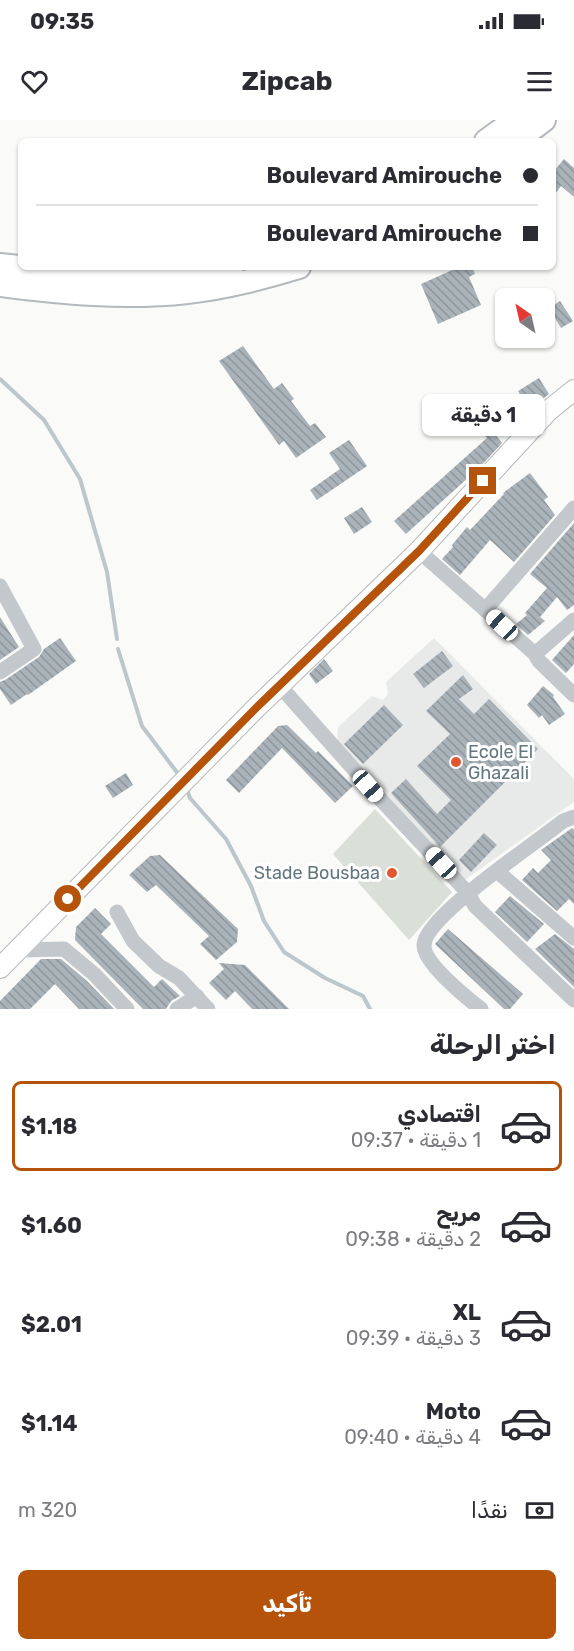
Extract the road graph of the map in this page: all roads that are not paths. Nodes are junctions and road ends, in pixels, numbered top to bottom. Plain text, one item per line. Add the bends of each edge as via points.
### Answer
1 (515, 120) edge
2 (544, 120) edge
3 (490, 138) edge
4 (520, 138) edge
5 (0, 265) edge
6 (18, 267) edge
7 (47, 270) edge
8 (216, 270) edge
9 (289, 270) edge
10 (0, 285) edge
11 (574, 390) edge
12 (574, 508) edge
13 (419, 551) junction
14 (0, 585) edge
15 (485, 610) junction
16 (574, 620) edge
17 (535, 654) junction
18 (0, 672) edge
19 (279, 685) junction
20 (574, 694) edge
21 (574, 817) edge
22 (497, 872) junction
23 (468, 892) junction
24 (117, 912) dead end
25 (574, 938) edge
26 (18, 950) junction
27 (0, 968) edge
28 (197, 996) junction
29 (574, 1000) edge
30 (127, 1009) edge
31 (177, 1009) edge
32 (208, 1009) edge
33 (481, 1009) edge

1 - 3 highway
2 - 4 highway
5 - 6 highway
7 - 8 highway via 178,277
9 - 10 highway via 187,292 133,295
11 - 13 main road via 548,411
12 - 15 street
13 - 15 street
13 - 19 main road
14 - 18 street via 34,649
15 - 17 street
16 - 17 street
17 - 20 street
19 - 23 street
19 - 26 main road
21 - 22 street via 563,821
22 - 23 street
22 - 25 street
23 - 29 street via 475,906
23 - 33 street via 428,935 425,953
24 - 28 street via 133,941
26 - 27 main road
26 - 30 street via 64,949
28 - 31 street
28 - 32 street

